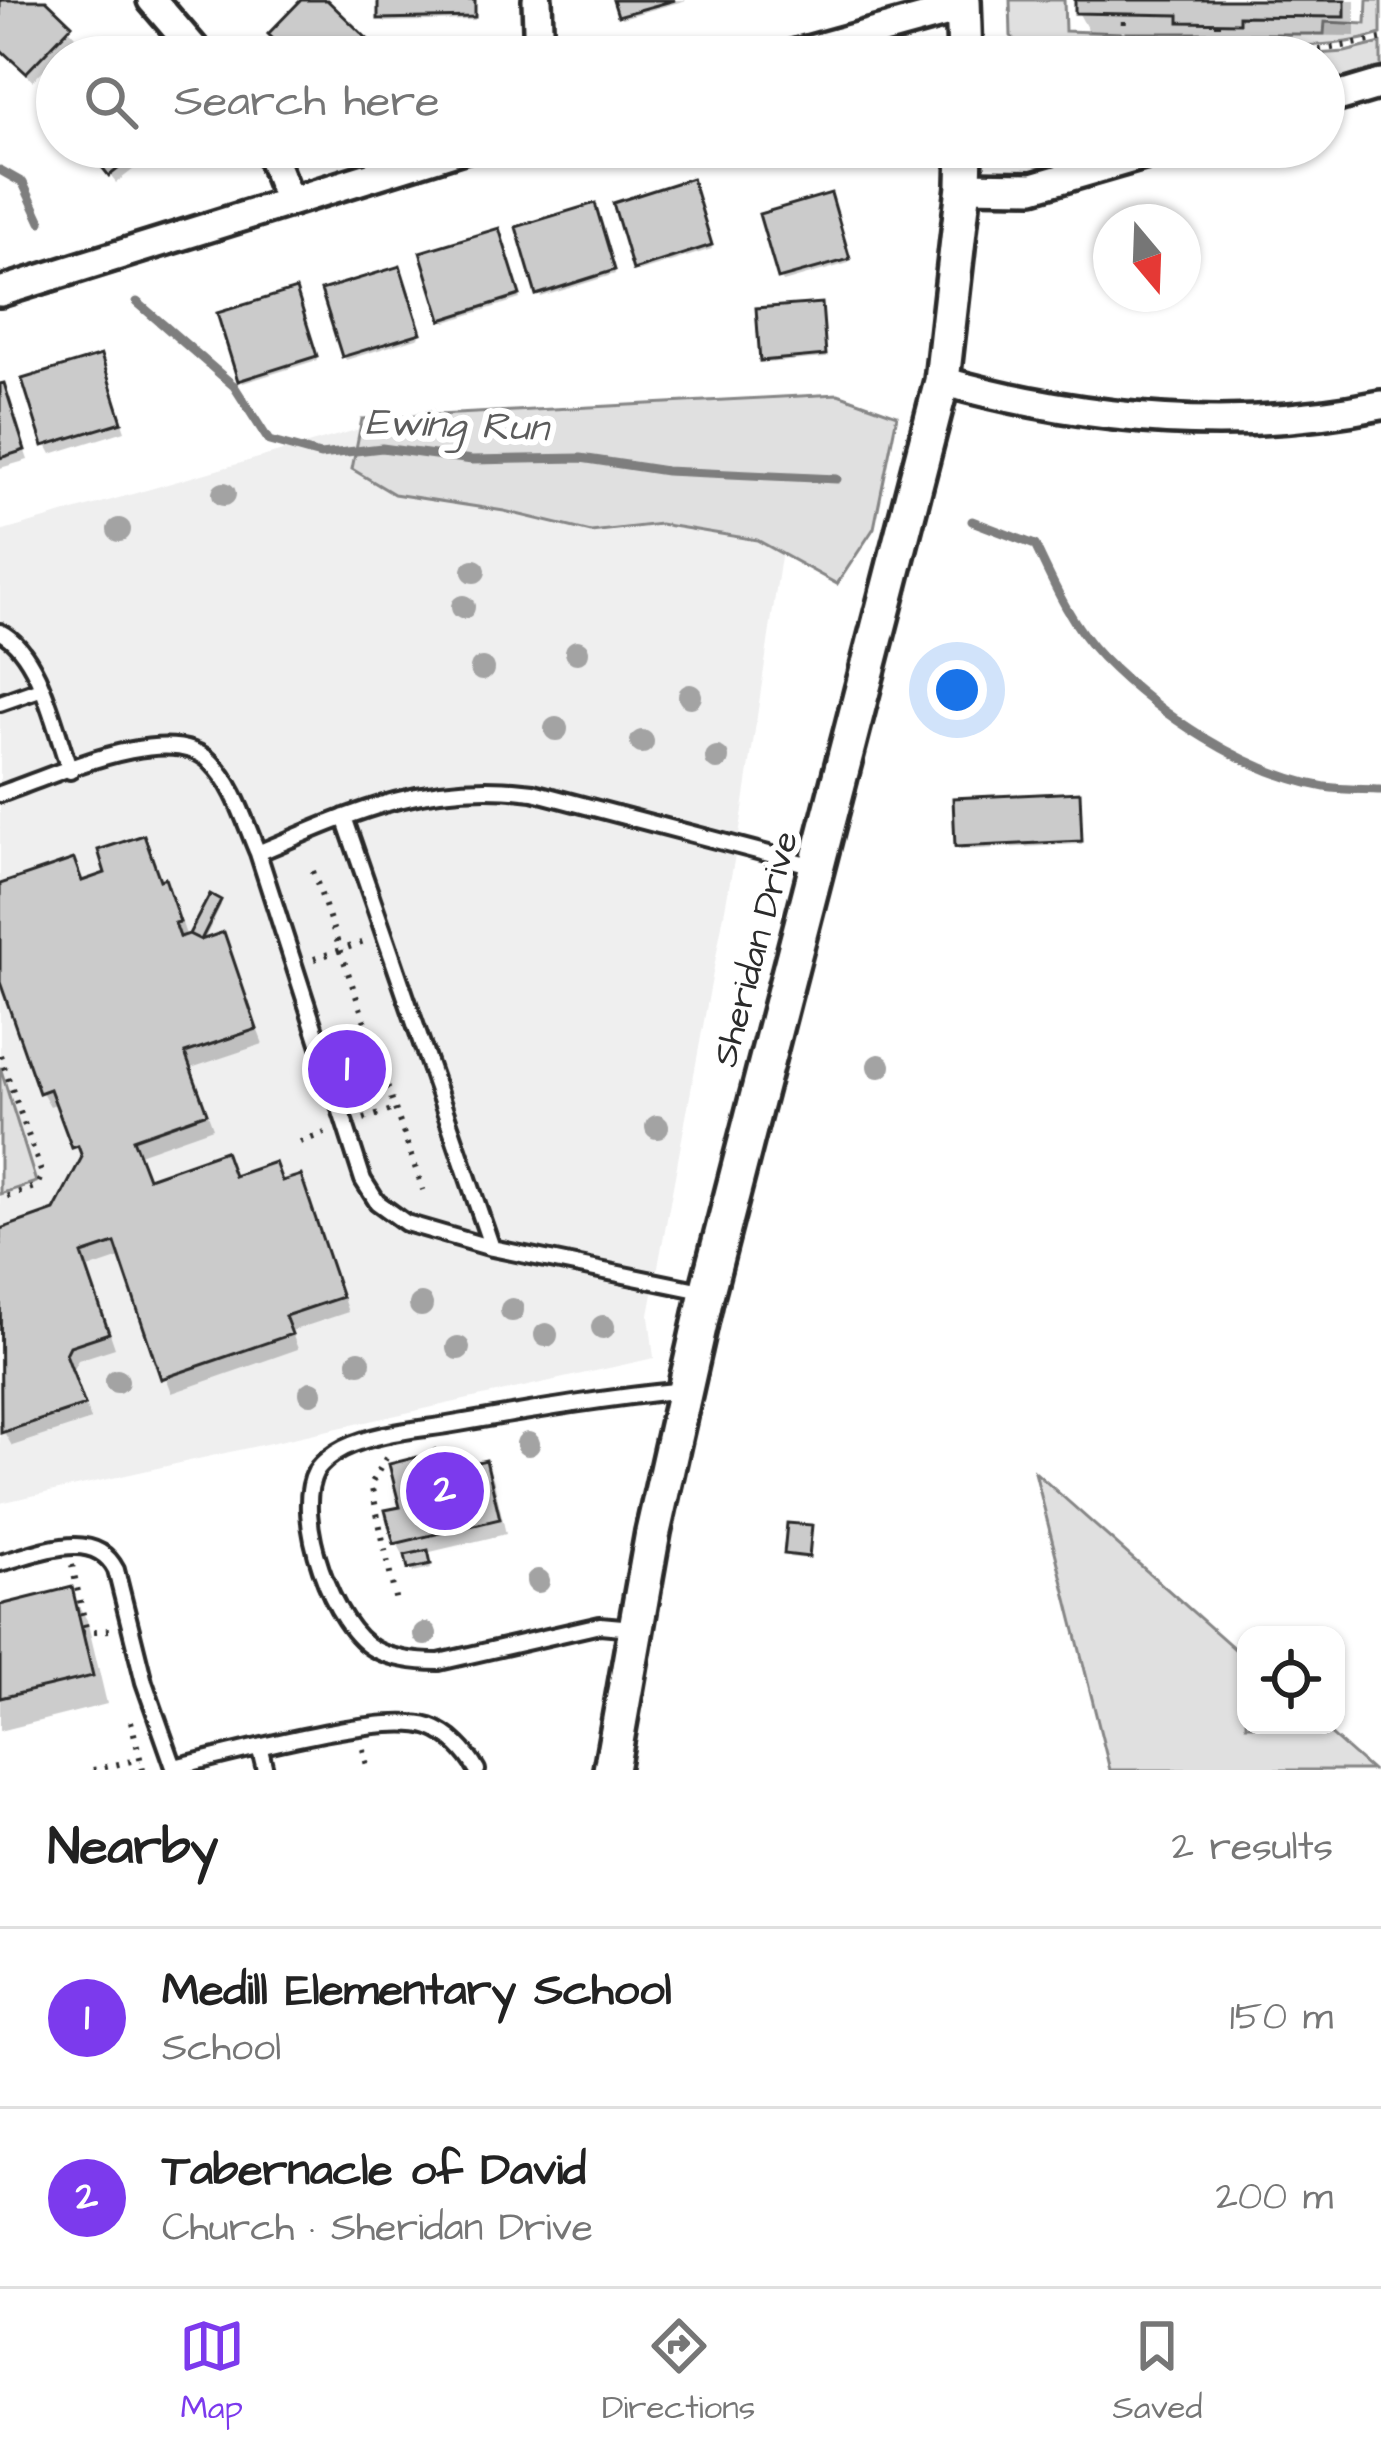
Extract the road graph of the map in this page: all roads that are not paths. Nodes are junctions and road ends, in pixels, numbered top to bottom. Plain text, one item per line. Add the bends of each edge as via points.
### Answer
1 (152, 0) edge
2 (537, 0) edge
3 (963, 4) edge
4 (183, 36) edge
5 (538, 36) edge
6 (856, 36) edge
7 (964, 36) edge
8 (1381, 84) edge
9 (1345, 95) edge
10 (276, 168) edge
11 (398, 168) edge
12 (964, 168) edge
13 (1099, 168) edge
14 (964, 186) junction
15 (289, 202) junction
16 (0, 292) edge
17 (941, 381) junction
18 (1381, 405) edge
19 (0, 632) edge
20 (40, 689) junction
21 (0, 703) edge
22 (70, 771) junction
23 (0, 794) edge
24 (344, 817) junction
25 (258, 853) junction
26 (818, 867) junction
27 (492, 1248) junction
28 (707, 1292) junction
29 (685, 1390) junction
30 (0, 1563) edge
31 (639, 1629) junction
32 (260, 1749) junction
33 (265, 1770) edge
34 (477, 1770) edge
35 (611, 1770) edge

1 - 4 street
2 - 5 street
3 - 6 street
3 - 7 street
8 - 9 street
10 - 15 street
11 - 15 street
12 - 14 street, Sheridan Drive
13 - 14 street via 1033,187
14 - 17 street, Sheridan Drive
15 - 16 street
17 - 18 street via 1069,411 1166,422
17 - 26 street, Sheridan Drive
19 - 20 lane via 20,646
20 - 21 lane
20 - 22 lane
22 - 23 lane
22 - 25 lane via 142,746 192,749 228,783
24 - 25 lane
24 - 26 lane via 414,794 498,788
24 - 27 lane
25 - 27 lane via 376,1202 406,1223
26 - 28 street, Sheridan Drive
27 - 28 lane
28 - 29 street, Sheridan Drive
29 - 31 street, Sheridan Drive
29 - 31 lane via 399,1431 343,1448 315,1473 310,1492 331,1598 376,1650 439,1662 600,1625
30 - 32 lane via 96,1547 114,1565 174,1766
31 - 35 street, Sheridan Drive
32 - 33 lane
32 - 34 lane via 386,1722 431,1727

